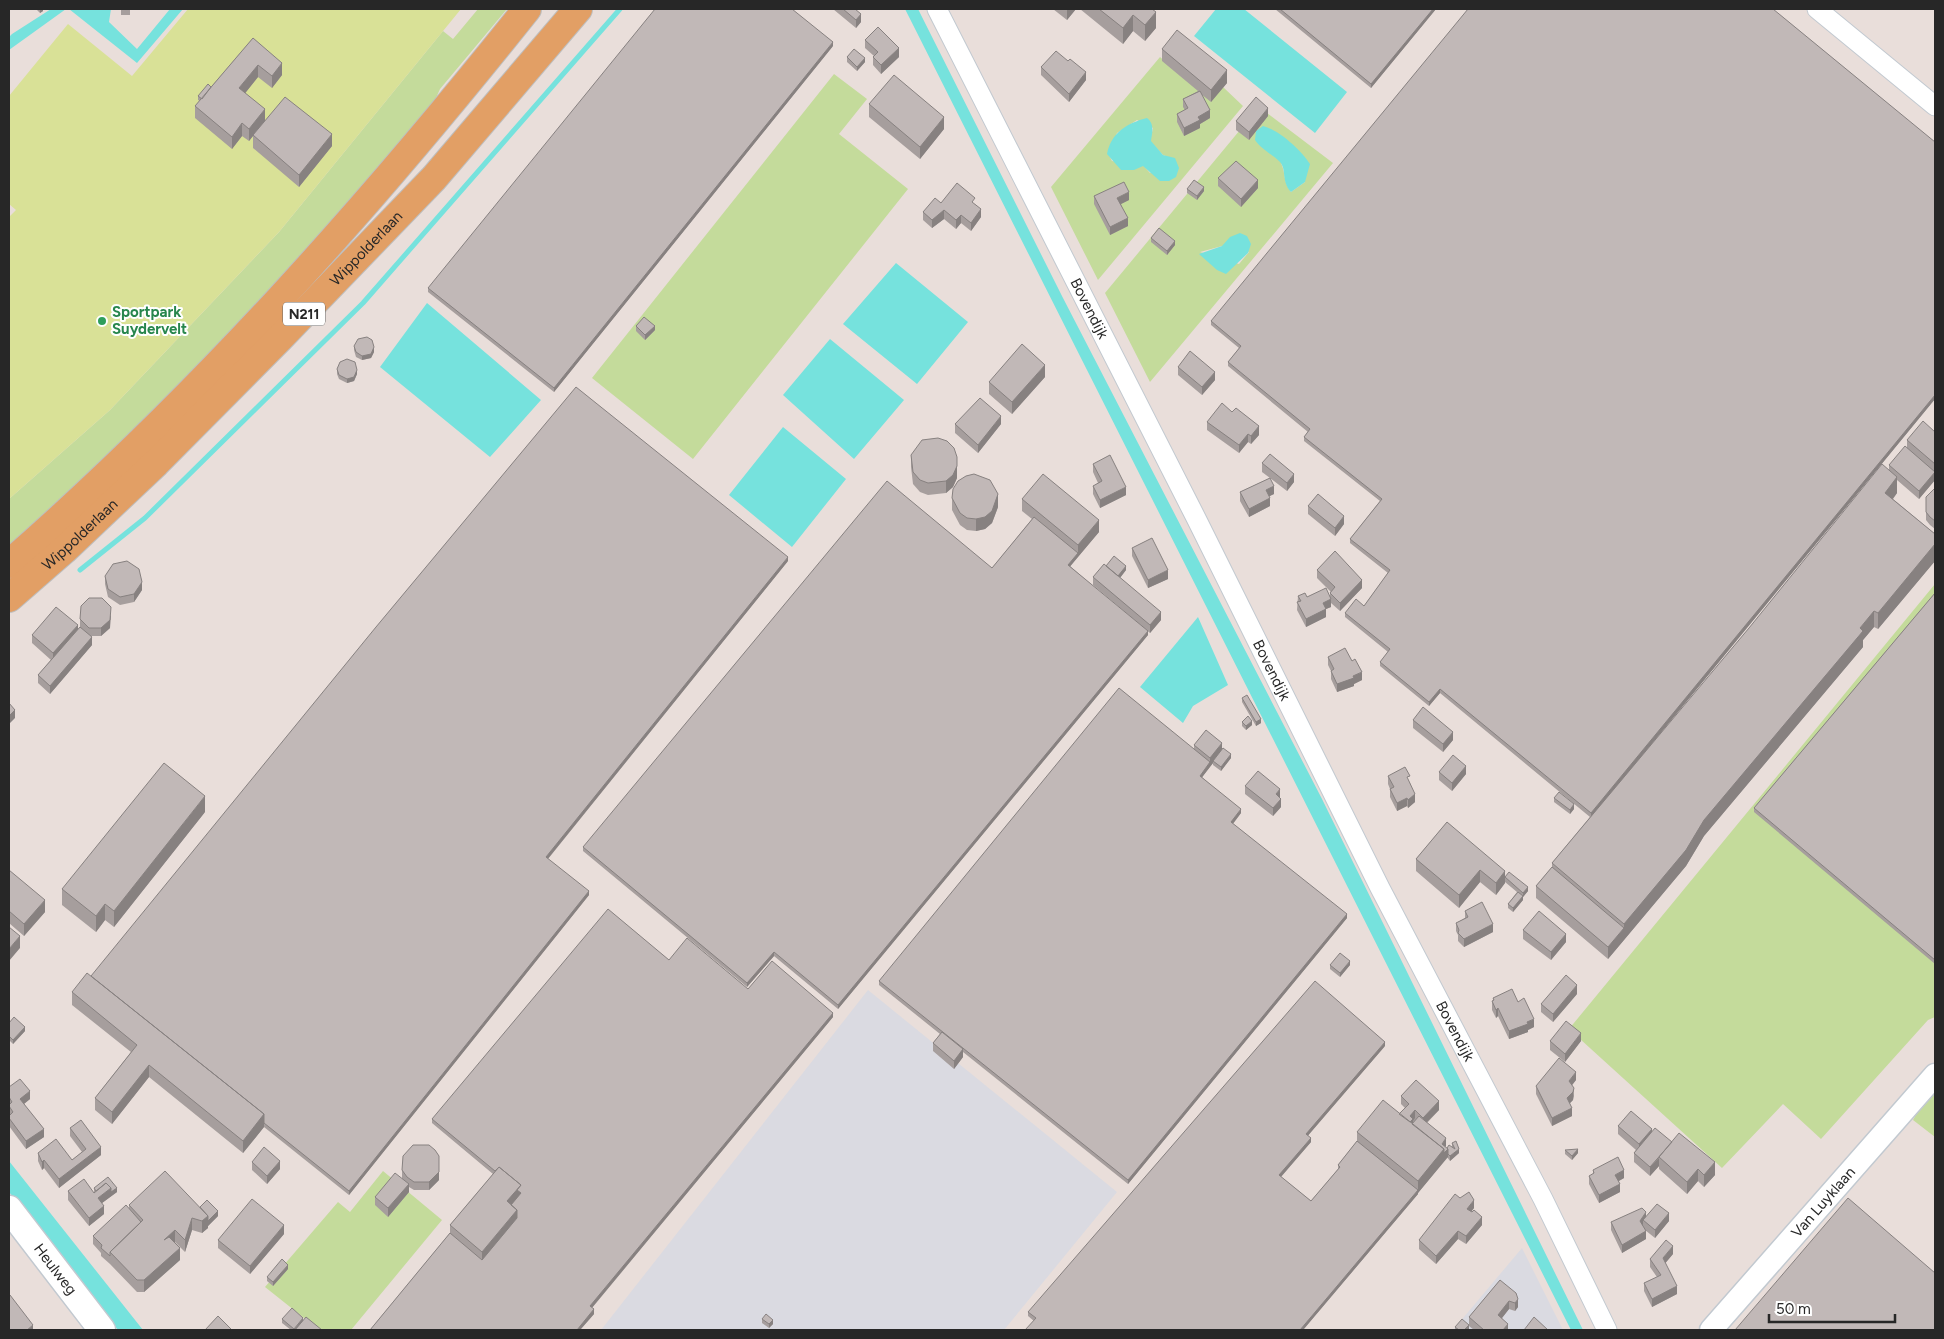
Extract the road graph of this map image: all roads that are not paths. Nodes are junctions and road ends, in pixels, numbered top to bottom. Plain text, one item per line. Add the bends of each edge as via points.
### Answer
1 (527, 9) edge
2 (578, 9) edge
3 (937, 9) edge
4 (1817, 9) edge
5 (1935, 106) edge
6 (9, 564) edge
7 (9, 598) edge
8 (1935, 1075) edge
9 (9, 1209) edge
10 (102, 1330) edge
11 (1607, 1330) edge
12 (1710, 1330) edge

1 - 6 main road, Wippolderlaan / N211 via 406,159 256,327 135,449
2 - 7 main road, Wippolderlaan / N211 via 434,178 280,338 156,463
3 - 11 street, Bovendijk via 1380,888
4 - 5 street
8 - 12 street, Van Luyklaan
9 - 10 main road, Heulweg

